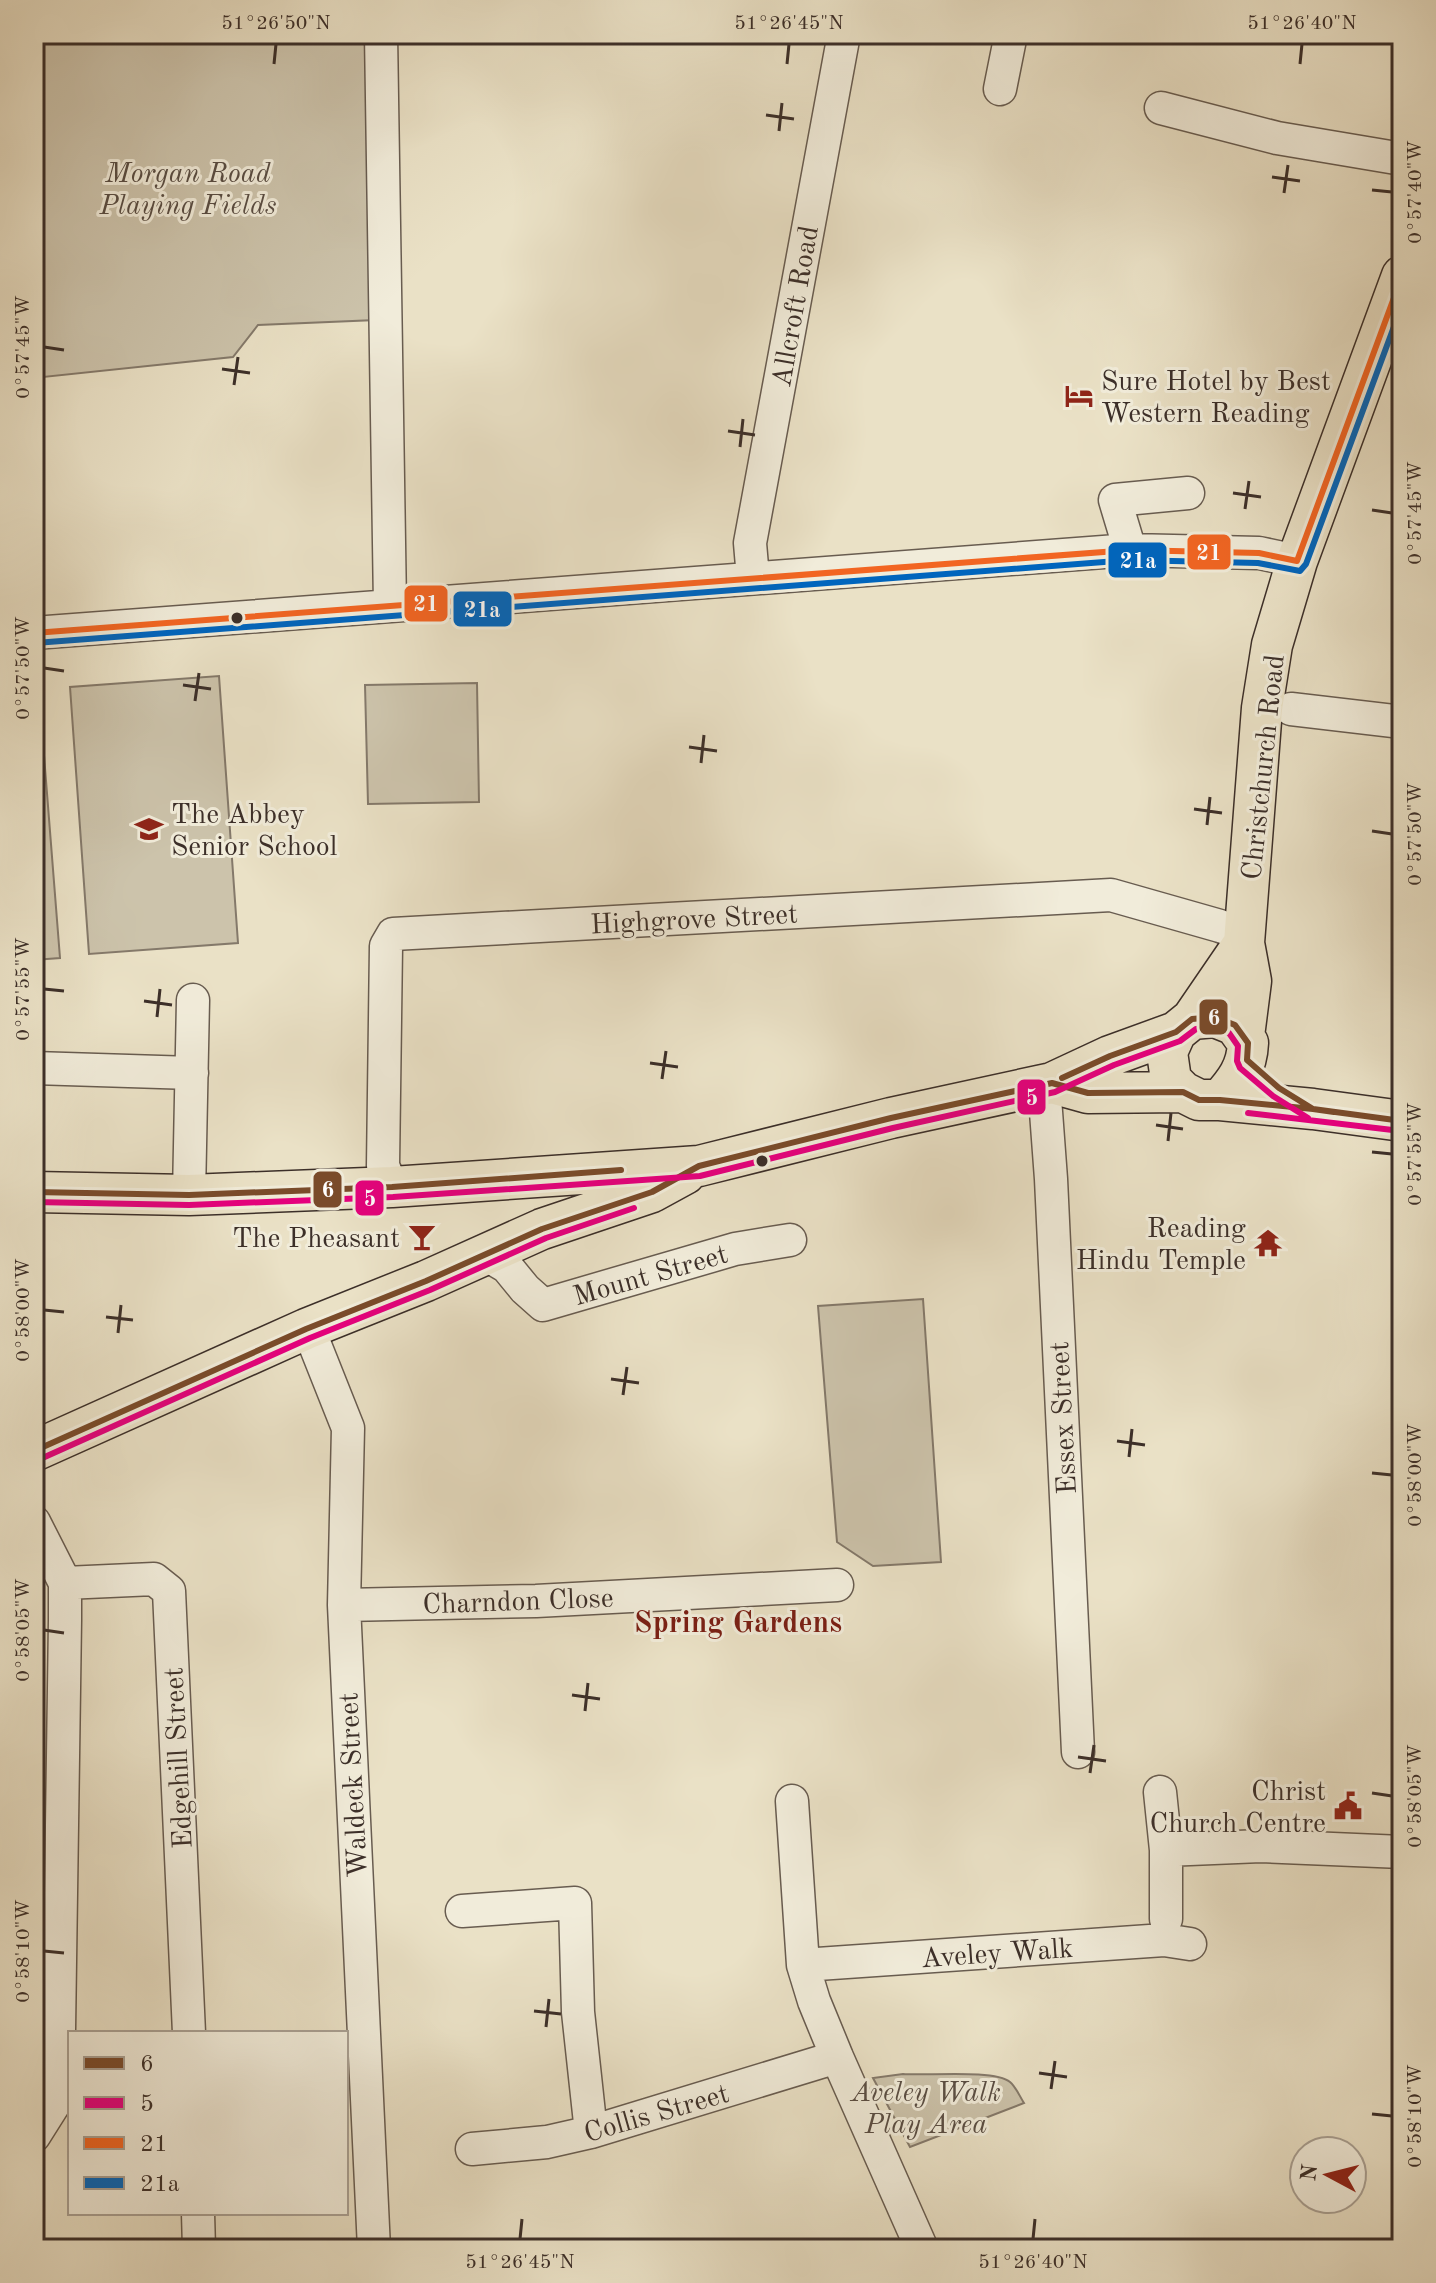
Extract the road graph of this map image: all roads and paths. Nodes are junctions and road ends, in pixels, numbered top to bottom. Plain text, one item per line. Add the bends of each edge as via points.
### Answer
1 (381, 34) edge
2 (844, 34) edge
3 (1011, 34) edge
4 (1000, 89) dead end
5 (1161, 108) dead end
6 (1402, 159) edge
7 (1402, 276) edge
8 (1395, 315) edge
9 (1188, 493) dead end
10 (1130, 550) junction
11 (1297, 561) junction
12 (753, 578) junction
13 (390, 606) junction
14 (34, 633) edge
15 (1291, 709) dead end
16 (1402, 722) edge
17 (1245, 939) junction
18 (193, 1000) dead end
19 (1184, 1025) junction
20 (1245, 1048) junction
21 (34, 1068) edge
22 (192, 1073) junction
23 (1048, 1084) junction
24 (1201, 1096) junction
25 (1313, 1109) junction
26 (1402, 1121) edge
27 (699, 1166) junction
28 (392, 1187) junction
29 (34, 1192) edge
30 (189, 1195) junction
31 (542, 1229) junction
32 (790, 1240) dead end
33 (485, 1254) junction
34 (521, 1282) junction
35 (306, 1329) junction
36 (34, 1451) edge
37 (34, 1522) edge
38 (65, 1583) junction
39 (837, 1585) dead end
40 (344, 1605) junction
41 (1078, 1752) dead end
42 (1160, 1792) dead end
43 (792, 1801) dead end
44 (1166, 1850) junction
45 (1402, 1852) edge
46 (462, 1911) dead end
47 (1166, 1919) dead end
48 (1190, 1944) dead end
49 (803, 1965) junction
50 (189, 2031) edge
51 (837, 2057) junction
52 (591, 2132) junction
53 (34, 2136) edge
54 (472, 2149) dead end
55 (198, 2215) edge
56 (199, 2249) edge
57 (374, 2249) edge
58 (922, 2249) edge

1 - 13 street
2 - 12 street, Allcroft Road via 750,543
3 - 4 street
5 - 6 street via 1277,138
7 - 8 main road, Christchurch Road
8 - 11 main road, Christchurch Road
9 - 10 street via 1115,500
10 - 11 street via 1259,553
10 - 12 street
11 - 17 main road, Christchurch Road via 1272,645 1262,708
12 - 13 street
13 - 14 street
15 - 16 street
17 - 19 main road
17 - 20 main road, Christchurch Road via 1251,981
17 - 28 street, Highgrove Street via 1220,926 1111,895 393,934 386,946 383,1150
18 - 22 street
19 - 20 main road via 1215,1017 1235,1025
19 - 23 main road
19 - 24 main road via 1167,1052 1171,1080
20 - 24 main road via 1238,1079
20 - 25 main road via 1279,1088
21 - 22 street
22 - 30 street
23 - 24 main road via 1088,1093
23 - 27 main road
23 - 41 street, Essex Street
24 - 25 main road
25 - 26 main road
27 - 28 main road
27 - 31 main road via 652,1192
28 - 30 main road
29 - 30 main road
31 - 33 main road
31 - 34 street
32 - 34 street, Mount Street via 735,1249 550,1304 543,1305
33 - 34 street, Mount Street
33 - 35 main road
35 - 36 main road
35 - 40 street, Waldeck Street via 348,1428
37 - 38 street
38 - 50 street, Edgehill Street via 154,1579 169,1591
38 - 53 street via 58,2098
39 - 40 street, Charndon Close
40 - 57 street, Waldeck Street
42 - 44 street
43 - 49 street
44 - 45 street via 1261,1846
44 - 47 street
46 - 52 street via 585,1902 578,2012
48 - 49 street, Aveley Walk via 1164,1940
49 - 51 street
51 - 52 street, Collis Street
51 - 58 street
52 - 54 street, Collis Street
55 - 56 street

